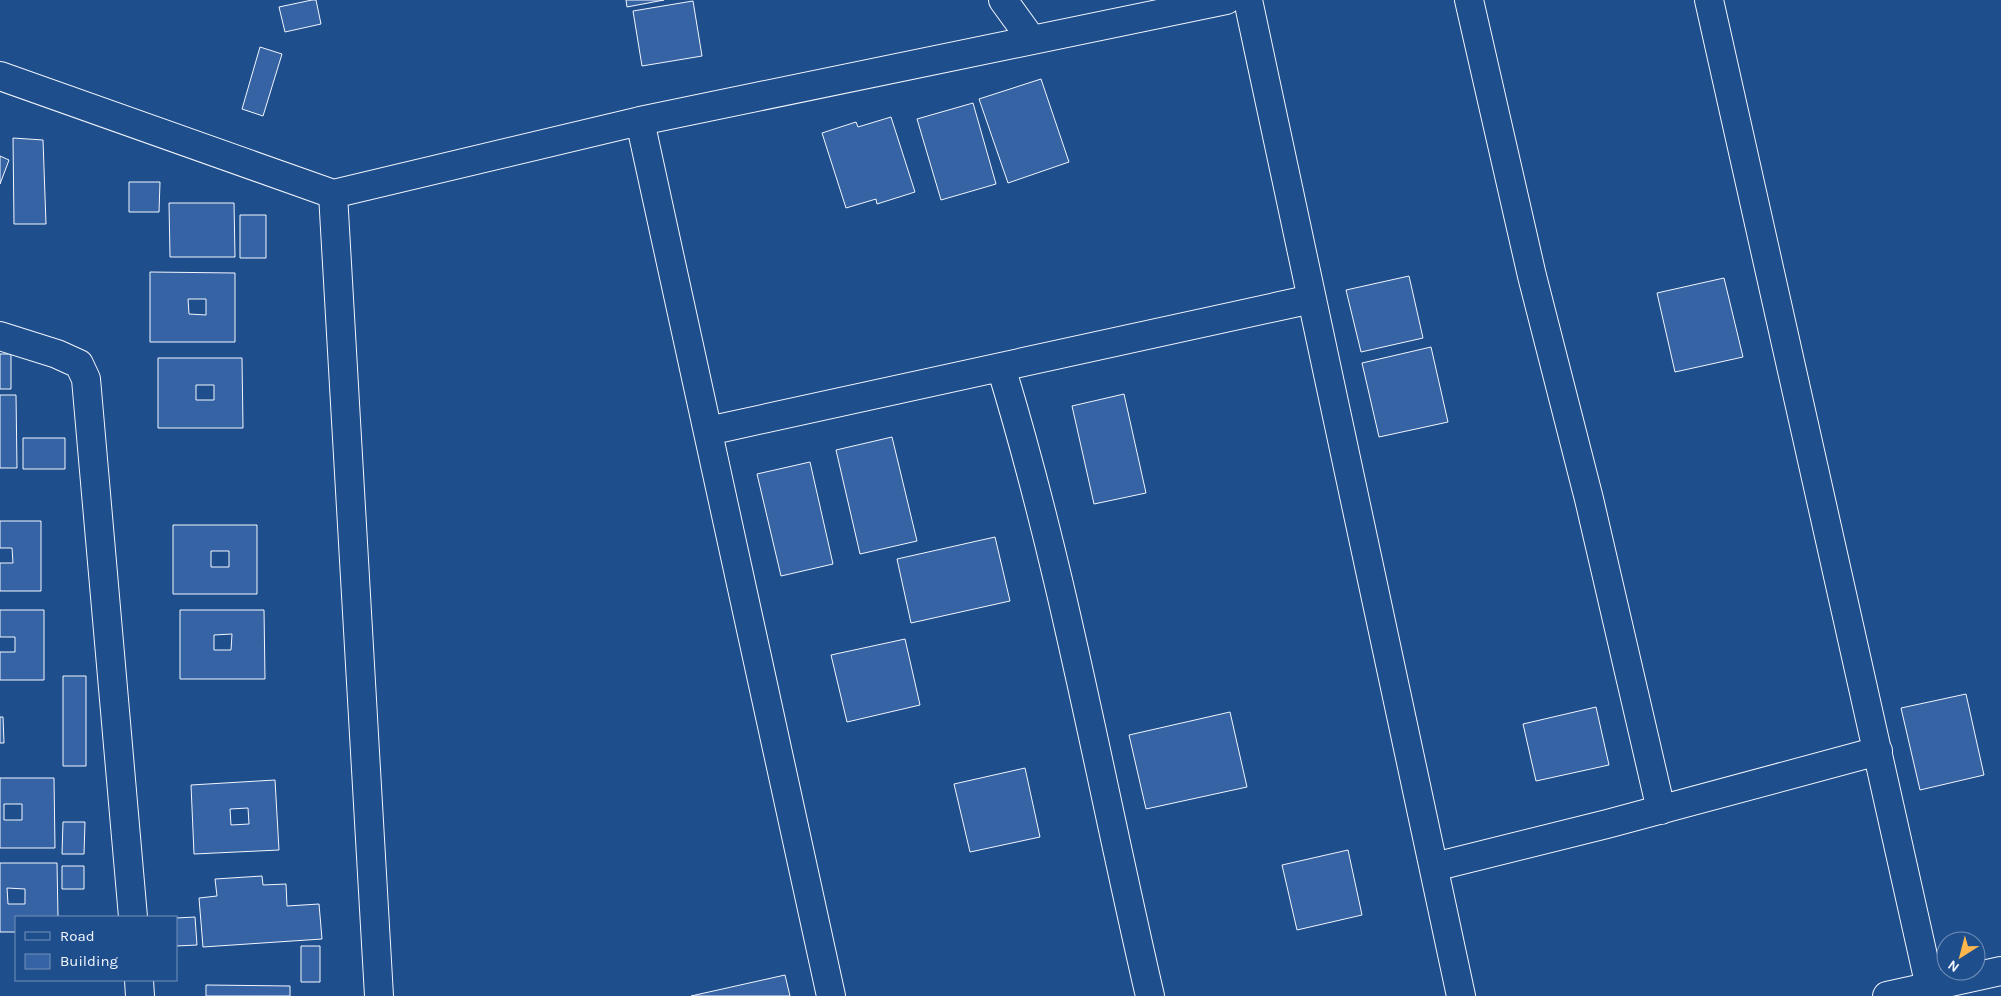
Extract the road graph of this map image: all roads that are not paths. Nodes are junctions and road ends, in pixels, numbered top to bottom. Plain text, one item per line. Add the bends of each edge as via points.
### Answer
1 (1003, 0) edge
2 (1226, 0) edge
3 (1248, 0) edge
4 (1469, 0) edge
5 (1709, 0) edge
6 (1032, 40) junction
7 (0, 76) edge
8 (640, 121) junction
9 (333, 194) junction
10 (1312, 299) junction
11 (0, 336) edge
12 (1001, 367) junction
13 (708, 431) junction
14 (1878, 751) junction
15 (1661, 810) junction
16 (1434, 867) junction
17 (133, 916) edge
18 (2001, 971) edge
19 (139, 981) edge
20 (1931, 991) edge
21 (140, 996) edge
22 (380, 996) edge
23 (831, 996) edge
24 (1150, 996) edge
25 (1461, 996) edge
26 (1887, 996) edge

1 - 6 street
2 - 6 street
3 - 10 street
4 - 15 street
5 - 14 street
6 - 8 street
7 - 9 street
8 - 9 street
8 - 13 street
9 - 22 street
10 - 12 street
10 - 16 street
11 - 17 street via 78,364 86,379
12 - 13 street
12 - 24 street via 1053,555
13 - 23 street
14 - 15 street
14 - 20 street
15 - 16 street
16 - 25 street
18 - 20 street
19 - 21 street
20 - 26 street

